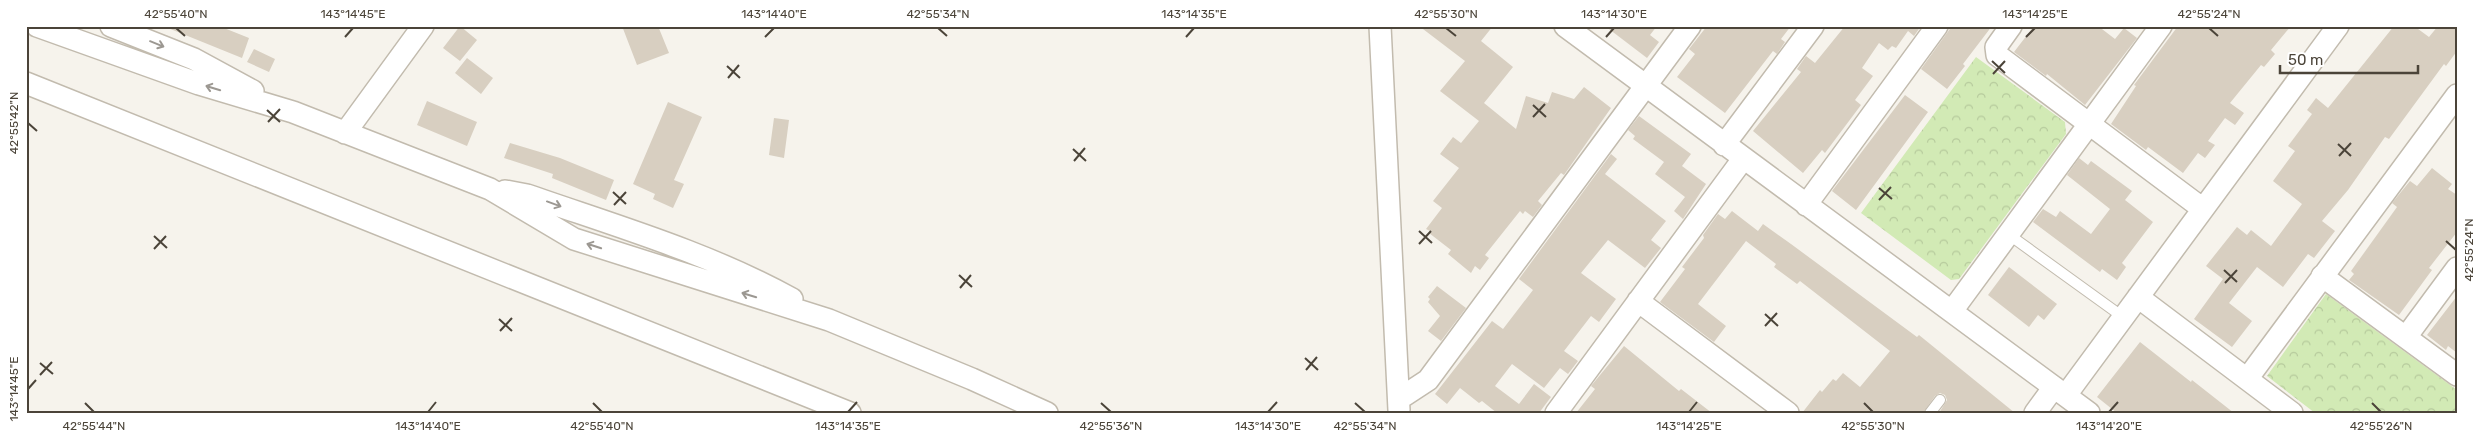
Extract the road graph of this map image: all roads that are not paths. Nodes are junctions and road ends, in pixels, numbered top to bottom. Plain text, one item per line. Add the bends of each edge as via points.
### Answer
1 (37, 26) edge
2 (112, 26) edge
3 (423, 26) edge
4 (1380, 26) edge
5 (1565, 26) edge
6 (1690, 26) edge
7 (1813, 26) edge
8 (1937, 26) edge
9 (2011, 26) edge
10 (2161, 26) edge
11 (2338, 26) edge
12 (26, 84) edge
13 (1646, 86) junction
14 (2457, 95) edge
15 (293, 112) junction
16 (2088, 124) junction
17 (345, 132) junction
18 (1724, 145) junction
19 (1743, 158) junction
20 (1806, 205) junction
21 (2203, 209) junction
22 (2008, 234) junction
23 (2457, 268) edge
24 (2322, 276) junction
25 (2138, 297) junction
26 (1638, 301) junction
27 (1952, 311) junction
28 (2123, 317) junction
29 (2406, 337) junction
30 (2457, 375) edge
31 (2247, 379) junction
32 (2060, 391) junction
33 (1940, 400) dead end
34 (1399, 406) edge
35 (1558, 412) edge
36 (850, 413) edge
37 (1046, 413) edge
38 (1788, 413) edge
39 (1930, 413) edge
40 (2035, 413) edge
41 (2089, 413) edge
42 (2292, 413) edge

15 -> 1 street via 199,84
2 -> 15 street via 194,60
3 - 17 street
4 - 34 street
5 - 13 street
6 - 13 street
7 - 18 street
8 - 20 street
9 - 16 street via 1996,48 1997,55
10 - 16 street
11 - 21 street
12 - 36 street
13 - 18 street
13 - 34 street via 1428,380
14 - 24 street
15 - 17 street
16 - 21 street
16 - 22 street
17 - 37 street via 490,189 574,239 829,320
18 - 19 street
19 - 20 street
19 - 26 street
20 - 27 street
21 - 25 street
22 - 27 street
22 - 28 lane
23 - 29 street
24 - 29 street
24 - 31 street
25 - 28 street
25 - 31 street
26 - 35 street
26 - 38 street
27 - 32 street
28 - 32 street
29 - 30 street
31 - 42 street
32 - 40 street
32 - 41 street
33 - 39 lane

